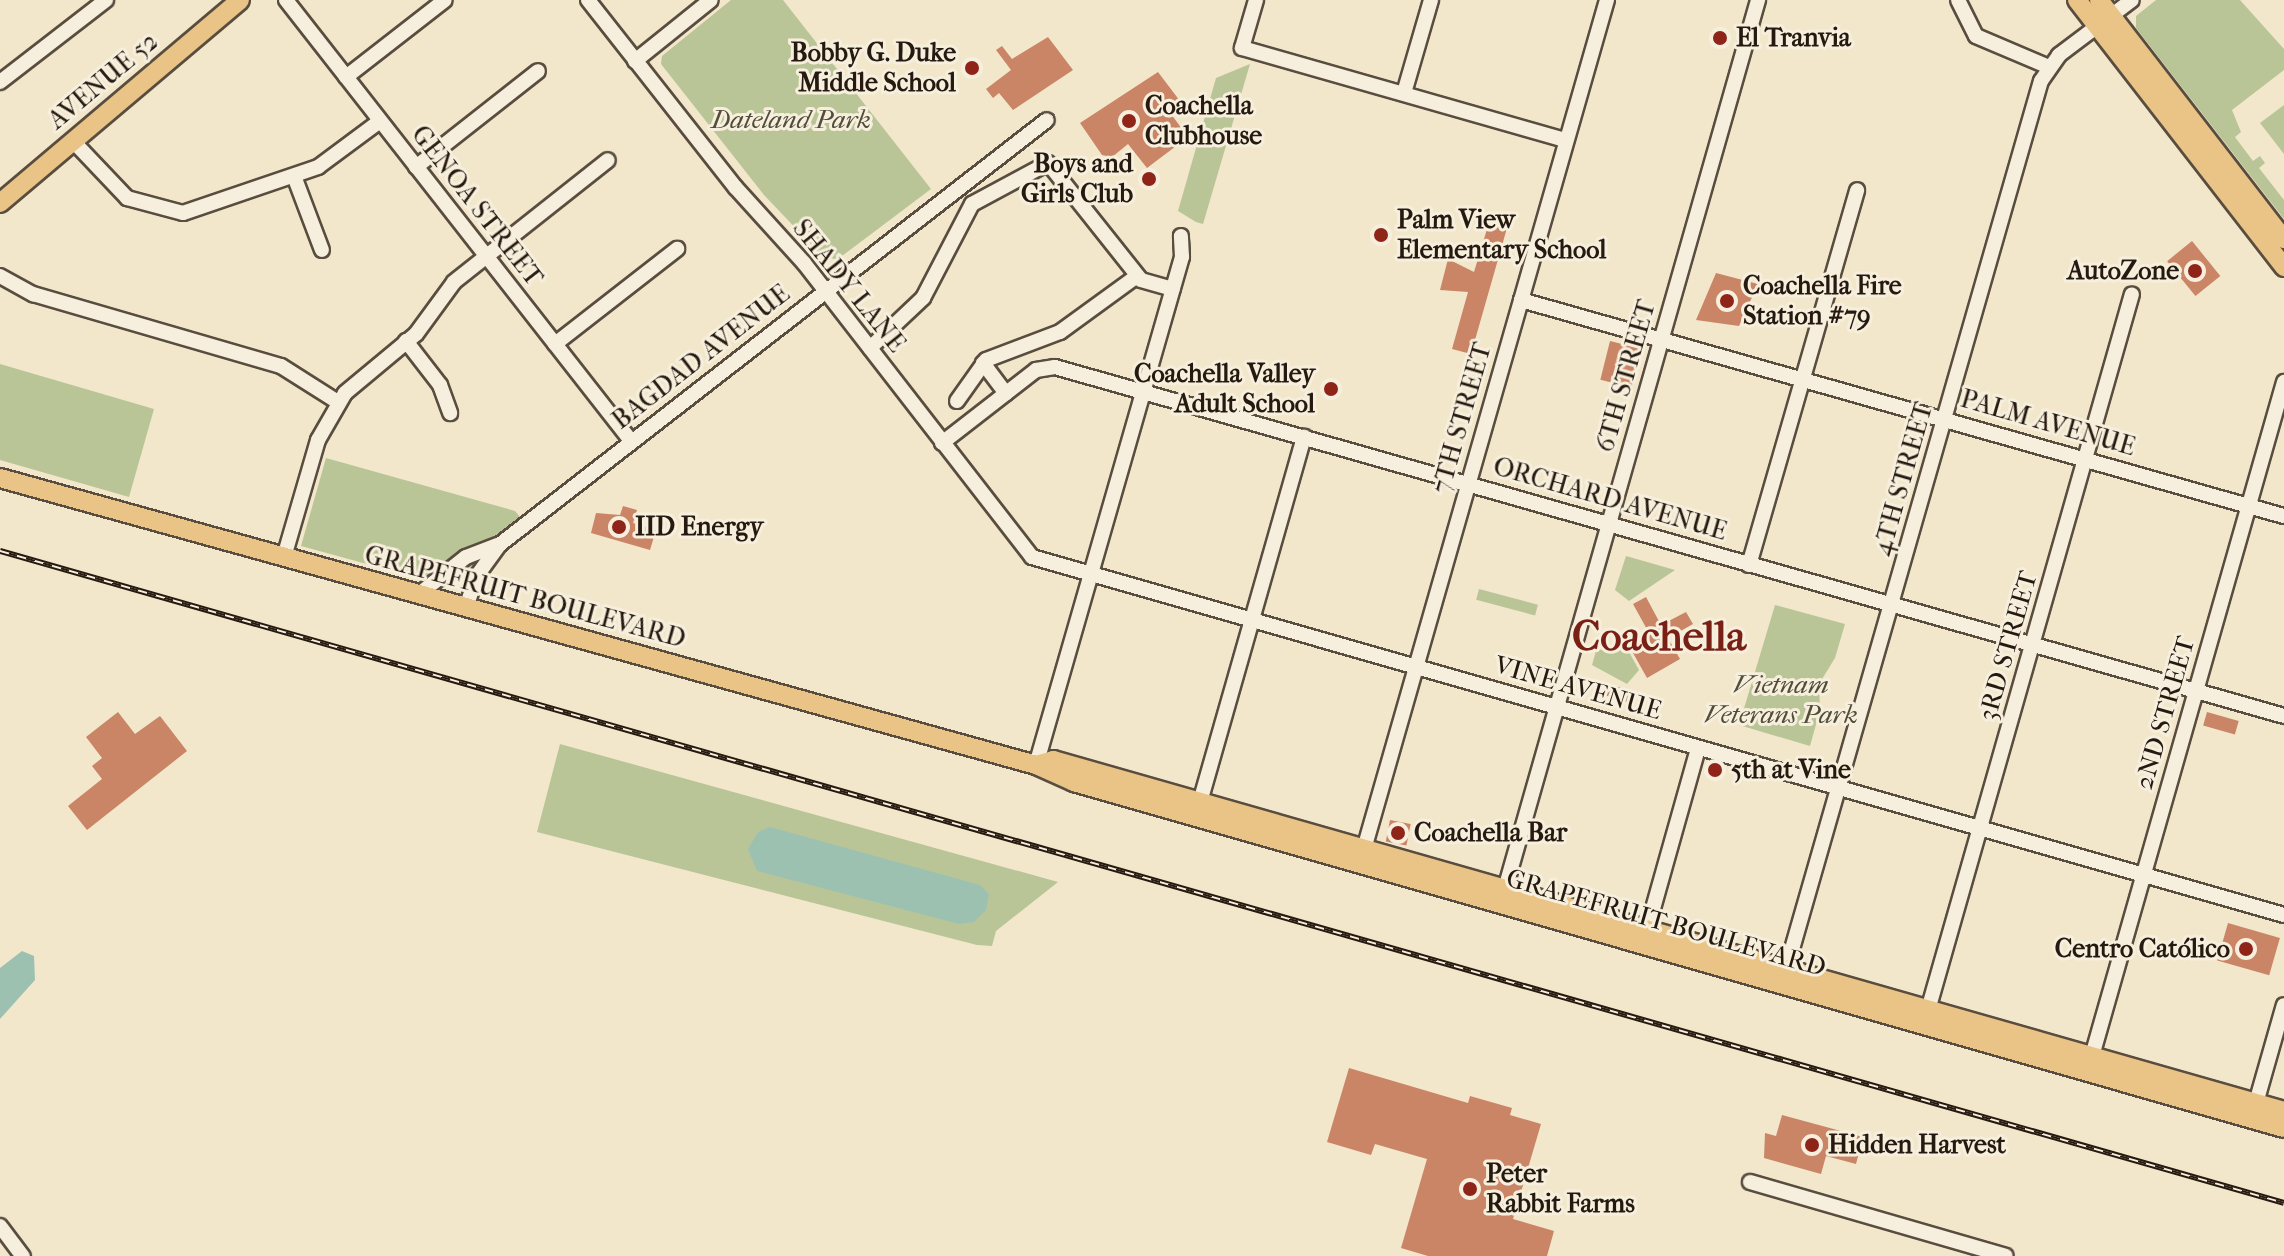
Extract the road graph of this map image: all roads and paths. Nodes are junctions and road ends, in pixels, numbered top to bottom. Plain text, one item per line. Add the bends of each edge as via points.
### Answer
1 (106, 0) edge
2 (240, 0) edge
3 (286, 0) edge
4 (445, 0) edge
5 (588, 0) edge
6 (711, 0) edge
7 (1256, 0) edge
8 (1431, 0) edge
9 (1607, 0) edge
10 (1758, 0) edge
11 (1958, 0) edge
12 (2077, 0) edge
13 (2099, 0) edge
14 (2132, 0) edge
15 (2104, 21) junction
16 (635, 61) junction
17 (2049, 67) junction
18 (538, 71) dead end
19 (346, 77) junction
20 (0, 82) edge
21 (1404, 93) junction
22 (1047, 120) dead end
23 (380, 121) junction
24 (1566, 140) junction
25 (73, 141) junction
26 (608, 160) dead end
27 (416, 167) junction
28 (294, 176) junction
29 (1857, 190) dead end
30 (0, 203) edge
31 (1181, 236) dead end
32 (2284, 239) edge
33 (677, 249) dead end
34 (322, 250) dead end
35 (486, 256) junction
36 (2284, 267) edge
37 (0, 276) edge
38 (1137, 276) junction
39 (1173, 289) junction
40 (825, 290) junction
41 (2132, 294) dead end
42 (1521, 300) junction
43 (1662, 340) junction
44 (406, 341) junction
45 (555, 344) junction
46 (870, 348) junction
47 (983, 363) junction
48 (1803, 380) junction
49 (2284, 382) edge
50 (1143, 391) junction
51 (1006, 393) junction
52 (957, 401) dead end
53 (338, 402) junction
54 (450, 413) dead end
55 (1945, 419) junction
56 (1304, 437) junction
57 (631, 441) junction
58 (942, 443) junction
59 (2087, 459) junction
60 (0, 478) edge
61 (1468, 483) junction
62 (2250, 506) junction
63 (2284, 516) edge
64 (1609, 525) junction
65 (499, 545) junction
66 (284, 557) junction
67 (1749, 565) junction
68 (1089, 574) junction
69 (418, 595) junction
70 (1891, 604) junction
71 (466, 608) junction
72 (1253, 621) junction
73 (2033, 645) junction
74 (1416, 667) junction
75 (2196, 691) junction
76 (1558, 708) junction
77 (2284, 716) edge
78 (1698, 749) junction
79 (1036, 765) junction
80 (1840, 789) junction
81 (1200, 802) junction
82 (1981, 829) junction
83 (1364, 849) junction
84 (2144, 876) junction
85 (1503, 896) junction
86 (2284, 915) edge
87 (1647, 930) junction
88 (1785, 975) junction
89 (2284, 1005) edge
90 (1928, 1010) junction
91 (2092, 1056) junction
92 (2254, 1110) junction
93 (2284, 1111) edge
94 (2284, 1128) edge
95 (1750, 1182) dead end
96 (0, 1226) edge
97 (23, 1256) edge
98 (2006, 1256) edge

1 - 20 street
2 - 25 main road, AVENUE 52
3 - 19 street, GENOA STREET
4 - 19 street
5 - 16 street, SHADY LANE
6 - 16 street
7 - 21 street via 1242,48
8 - 21 street
9 - 24 street, 7TH STREET
10 - 43 street, 6TH STREET
11 - 17 street via 1976,36
12 - 15 main road
13 - 15 main road
14 - 15 street
15 - 17 street
15 - 32 main road
15 - 36 main road
16 - 40 street, SHADY LANE
17 - 55 street, 4TH STREET
18 - 27 street
19 - 23 street, GENOA STREET
21 - 24 street
22 - 40 street, BAGDAD AVENUE
23 - 27 street, GENOA STREET
23 - 28 street via 330,161
24 - 42 street, 7TH STREET
25 - 28 street via 113,188 166,211 202,211
25 - 30 main road, AVENUE 52
26 - 35 street
27 - 35 street, GENOA STREET
28 - 34 street
29 - 48 street
31 - 39 street
33 - 45 street
35 - 44 street via 454,282
35 - 45 street, GENOA STREET
37 - 53 street via 41,297 281,366
38 - 39 street
38 - 46 street via 1048,163 972,204 923,298
38 - 47 street via 1060,332
39 - 50 street
40 - 46 street, SHADY LANE
40 - 57 street, BAGDAD AVENUE
41 - 59 street, 3RD STREET
42 - 43 street, PALM AVENUE
42 - 61 street, 7TH STREET
43 - 48 street, PALM AVENUE
43 - 64 street, 6TH STREET
44 - 53 street
44 - 54 street via 440,385
45 - 57 street, GENOA STREET
46 - 58 street, SHADY LANE
47 - 51 street
47 - 52 street
48 - 55 street, PALM AVENUE
48 - 67 street
49 - 62 street, 2ND STREET
50 - 51 street, ORCHARD AVENUE via 1049,366
50 - 56 street, ORCHARD AVENUE
50 - 68 street
51 - 58 street, ORCHARD AVENUE
53 - 66 street via 318,440
55 - 59 street, PALM AVENUE
55 - 70 street, 4TH STREET
56 - 61 street, ORCHARD AVENUE
56 - 72 street
57 - 65 street, BAGDAD AVENUE
58 - 68 street, SHADY LANE via 1029,554
59 - 62 street, PALM AVENUE
59 - 73 street, 3RD STREET
60 - 66 main road, GRAPEFRUIT BOULEVARD
61 - 64 street, ORCHARD AVENUE
61 - 74 street, 7TH STREET
62 - 63 street, PALM AVENUE
62 - 75 street, 2ND STREET
64 - 67 street, ORCHARD AVENUE
64 - 76 street, 6TH STREET
65 - 69 street, BAGDAD AVENUE via 466,557
65 - 71 street, BAGDAD AVENUE via 481,568
66 - 69 main road, GRAPEFRUIT BOULEVARD
67 - 70 street, ORCHARD AVENUE
68 - 72 street, VINE AVENUE
68 - 79 street
69 - 71 main road, GRAPEFRUIT BOULEVARD
70 - 73 street, ORCHARD AVENUE
70 - 80 street, 4TH STREET
71 - 79 main road, GRAPEFRUIT BOULEVARD
72 - 74 street, VINE AVENUE
72 - 81 street
73 - 75 street, ORCHARD AVENUE
73 - 82 street, 3RD STREET
74 - 76 street, VINE AVENUE
74 - 83 street, 7TH STREET
75 - 77 street, ORCHARD AVENUE
75 - 84 street, 2ND STREET
76 - 78 street, VINE AVENUE
76 - 85 street, 6TH STREET
78 - 80 street, VINE AVENUE
78 - 87 street
79 - 81 main road, GRAPEFRUIT BOULEVARD via 1053,760
79 - 85 main road, GRAPEFRUIT BOULEVARD via 1062,778
80 - 82 street, VINE AVENUE
80 - 88 street, 4TH STREET
81 - 83 main road, GRAPEFRUIT BOULEVARD
82 - 84 street, VINE AVENUE
82 - 90 street, 3RD STREET
83 - 85 main road, GRAPEFRUIT BOULEVARD
84 - 86 street, VINE AVENUE
84 - 91 street, 2ND STREET
85 - 87 main road, GRAPEFRUIT BOULEVARD
85 - 88 main road, GRAPEFRUIT BOULEVARD
87 - 88 main road, GRAPEFRUIT BOULEVARD
88 - 90 main road, GRAPEFRUIT BOULEVARD
88 - 92 main road, GRAPEFRUIT BOULEVARD
89 - 92 street
90 - 91 main road, GRAPEFRUIT BOULEVARD
91 - 92 main road, GRAPEFRUIT BOULEVARD
92 - 93 main road, GRAPEFRUIT BOULEVARD
92 - 94 main road, GRAPEFRUIT BOULEVARD
95 - 98 street
96 - 97 street

